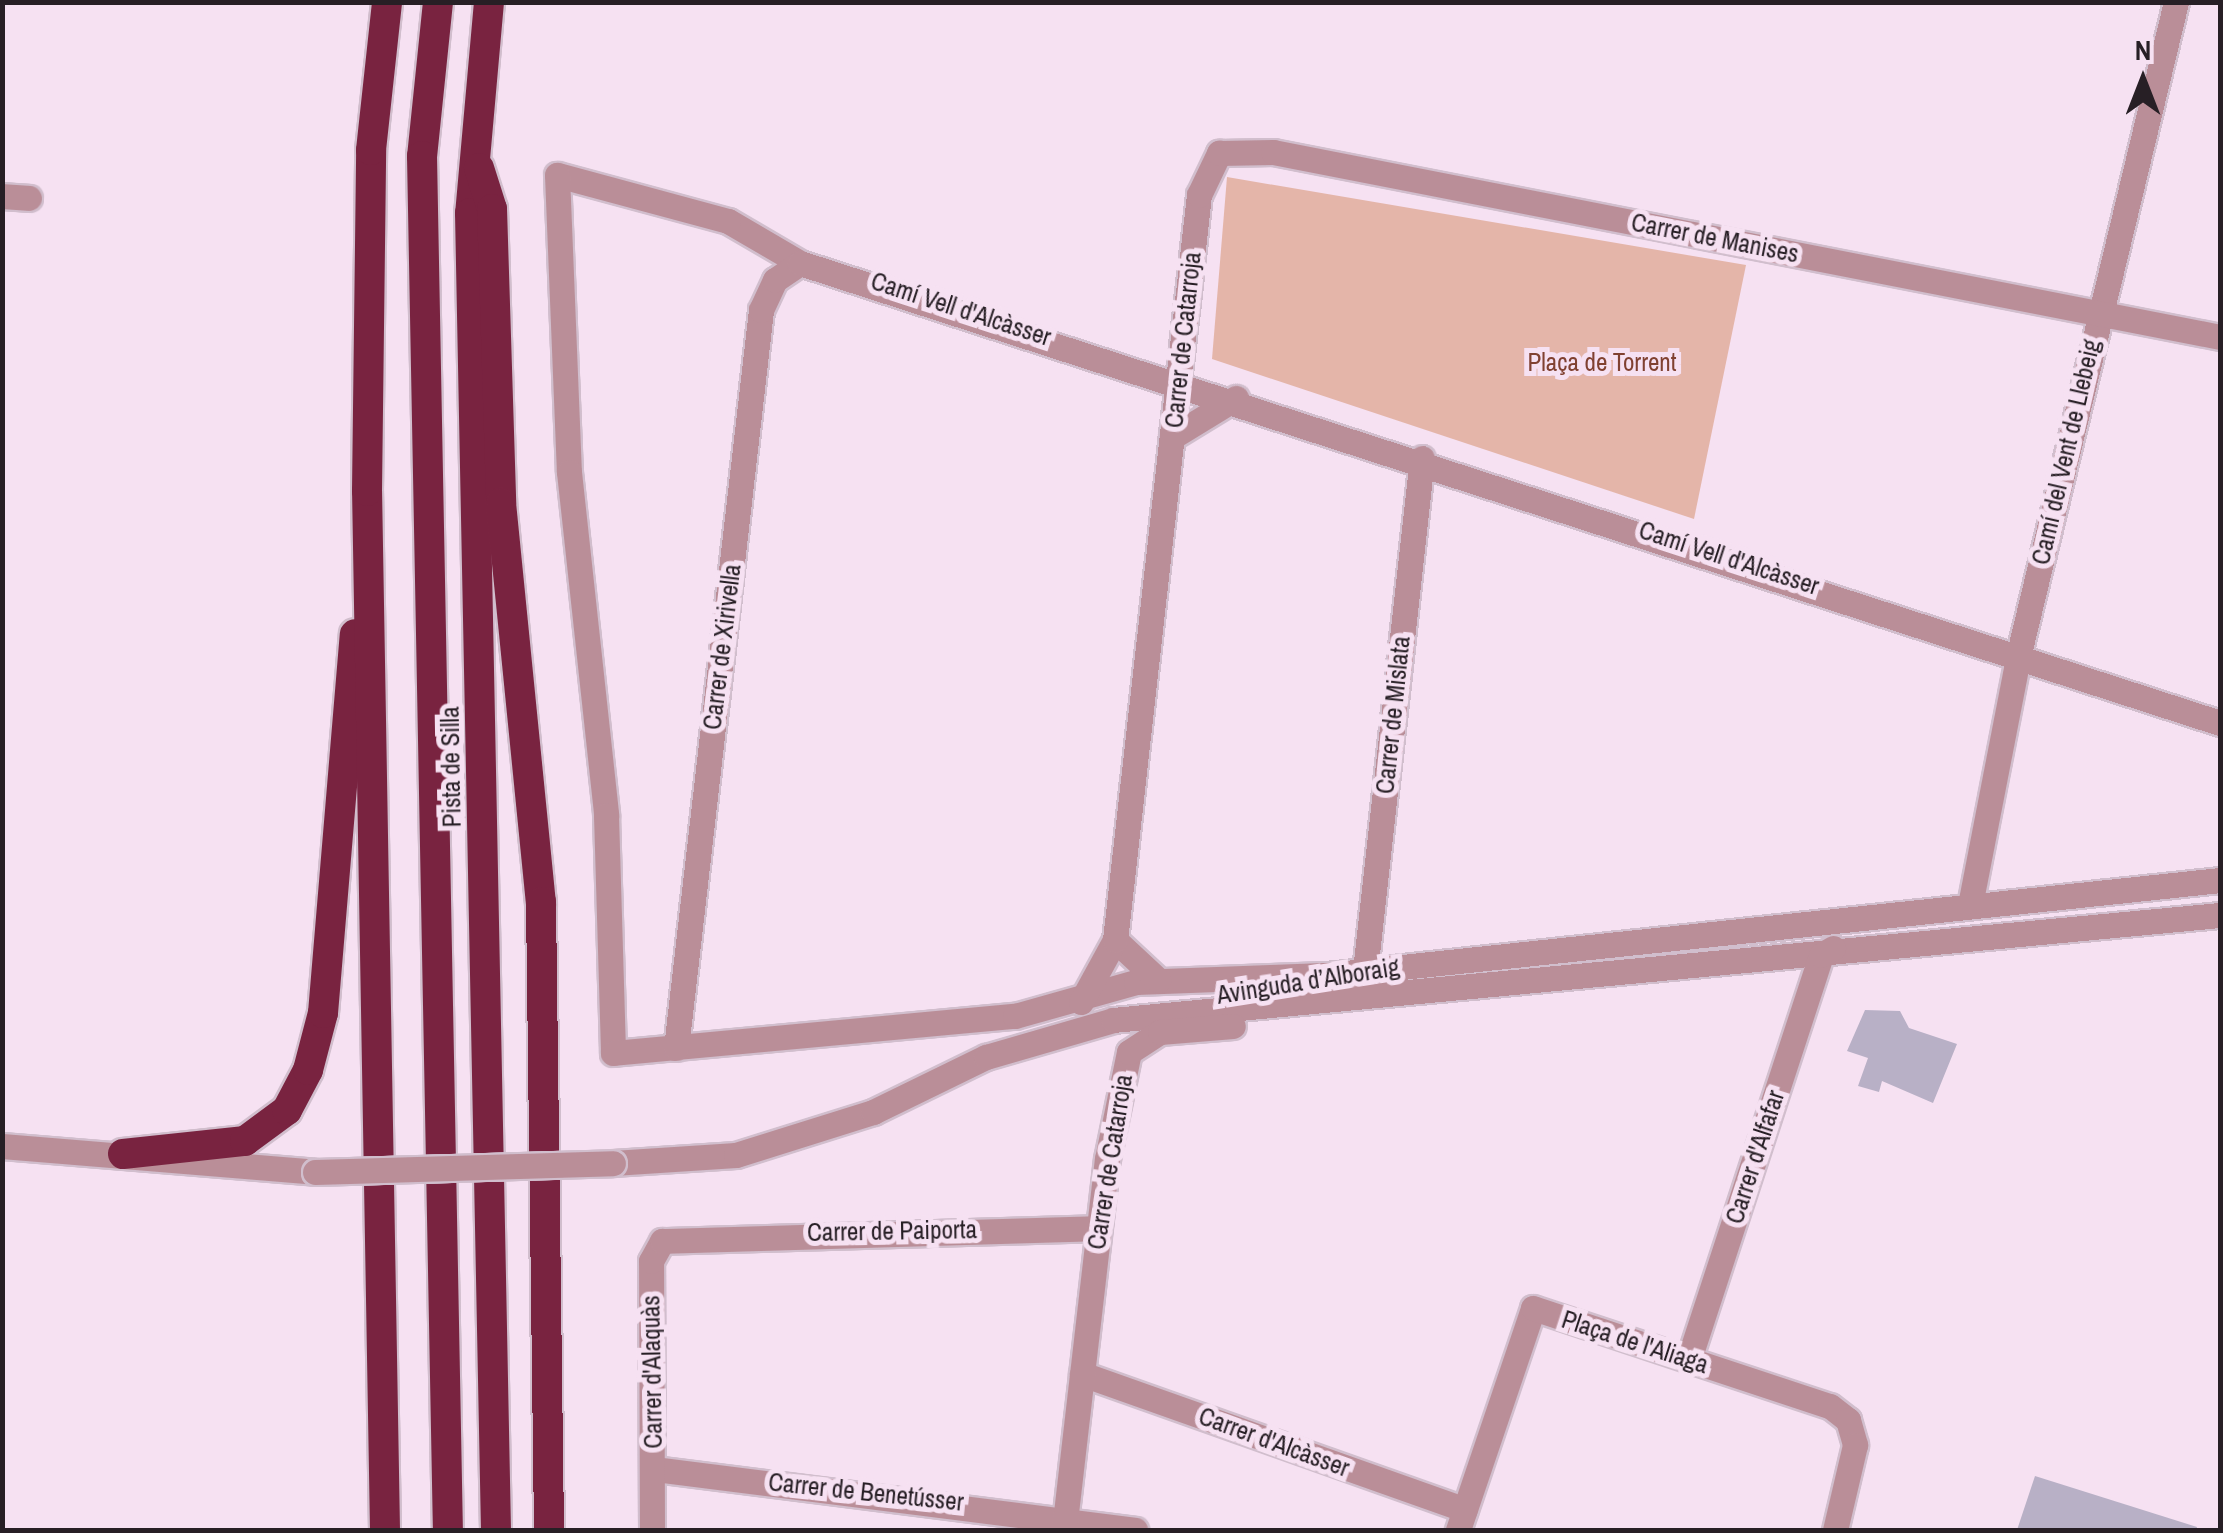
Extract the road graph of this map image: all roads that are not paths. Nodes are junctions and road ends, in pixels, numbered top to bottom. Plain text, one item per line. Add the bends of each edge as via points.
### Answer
1 (387, 2) edge
2 (438, 2) edge
3 (489, 2) edge
4 (2176, 2) edge
5 (475, 154) junction
6 (1212, 160) joint
7 (2, 196) edge
8 (29, 198) dead end
9 (800, 264) junction
10 (2099, 314) junction
11 (2220, 336) edge
12 (1178, 379) junction
13 (1236, 398) junction
14 (1172, 437) junction
15 (1422, 458) junction
16 (367, 492) junction
17 (2018, 653) junction
18 (2220, 723) edge
19 (2220, 880) edge
20 (2054, 896) junction
21 (1970, 905) junction
22 (2220, 915) edge
23 (1115, 940) junction
24 (1821, 955) junction
25 (1366, 971) junction
26 (1324, 975) junction
27 (1158, 980) junction
28 (1499, 984) junction
29 (1081, 1002) junction
30 (1163, 1013) junction
31 (676, 1048) junction
32 (2, 1146) edge
33 (123, 1154) junction
34 (1099, 1228) junction
35 (686, 1234) joint
36 (1689, 1360) junction
37 (1082, 1374) junction
38 (551, 1414) junction
39 (654, 1469) junction
40 (1461, 1520) edge
41 (1065, 1522) edge
42 (385, 1530) edge
43 (448, 1530) edge
44 (496, 1530) edge
45 (549, 1530) edge
46 (567, 1530) edge
47 (652, 1530) edge
48 (1135, 1530) edge
49 (1835, 1530) edge

1 - 16 highway via 371,150
2 - 43 highway, Pista de Silla via 422,156
3 - 5 highway, Pista de Silla
4 - 10 street, Camí del Vent de Llebeig
5 - 38 highway via 492,209 501,503 540,902
5 - 44 highway, Pista de Silla
6 - 10 street, Carrer de Manises via 1230,150 1273,152
6 - 12 street, Carrer de Catarroja via 1199,194
7 - 8 street
9 - 12 street, Camí Vell d'Alcàsser
9 - 31 street, Carrer de Xirivella via 775,280 762,310
9 - 31 street, Camí Vell d'Alcàsser via 728,222 556,175 569,472 606,815 613,1053
10 - 11 street, Carrer de Manises
10 - 17 street, Camí del Vent de Llebeig
12 - 13 street, Camí Vell d'Alcàsser
12 - 14 street, Carrer de Catarroja
13 - 14 street
13 - 15 street, Camí Vell d'Alcàsser
14 - 23 street, Carrer de Catarroja
15 - 17 street, Camí Vell d'Alcàsser
15 - 25 street, Carrer de Mislata
16 - 33 highway via 323,1013 308,1070 287,1110 244,1141
16 - 42 highway
17 - 18 street, Camí Vell d'Alcàsser
17 - 21 street, Camí del Vent de Llebeig
19 - 20 street, Avinguda d’Alboraig
20 - 21 street, Avinguda d’Alboraig
20 - 24 street, Avinguda d’Alboraig via 2003,918 1852,936
21 - 25 street, Avinguda d’Alboraig
22 - 24 street, Avinguda d’Alboraig
23 - 27 street
23 - 29 street, Carrer de Catarroja
24 - 28 street, Avinguda d’Alboraig
24 - 36 street, Carrer d'Alfafar
25 - 26 street, Avinguda d’Alboraig
26 - 27 street
26 - 30 street, Avinguda d’Alboraig via 1224,990
27 - 29 street
28 - 30 street, Avinguda d’Alboraig
28 - 34 street, Carrer de Catarroja via 1401,1009 1160,1032 1129,1052 1117,1090
29 - 31 street
30 - 33 street, bridge via 1052,1035 873,1112 736,1155 315,1172
32 - 33 street
34 - 35 street, Carrer de Paiporta
34 - 37 street, Carrer de Catarroja
35 - 39 street, Carrer d'Alaquàs via 662,1242 650,1261
36 - 40 street, Plaça de l'Aliaga via 1532,1308
36 - 49 street, Plaça de l'Aliaga via 1830,1406 1848,1420 1855,1445
37 - 40 street, Carrer d'Alcàsser
37 - 41 street, Carrer de Catarroja
38 - 45 highway
38 - 46 highway
39 - 41 street, Carrer de Benetússer
39 - 47 street, Carrer d'Alaquàs
41 - 48 street, Carrer de Benetússer

